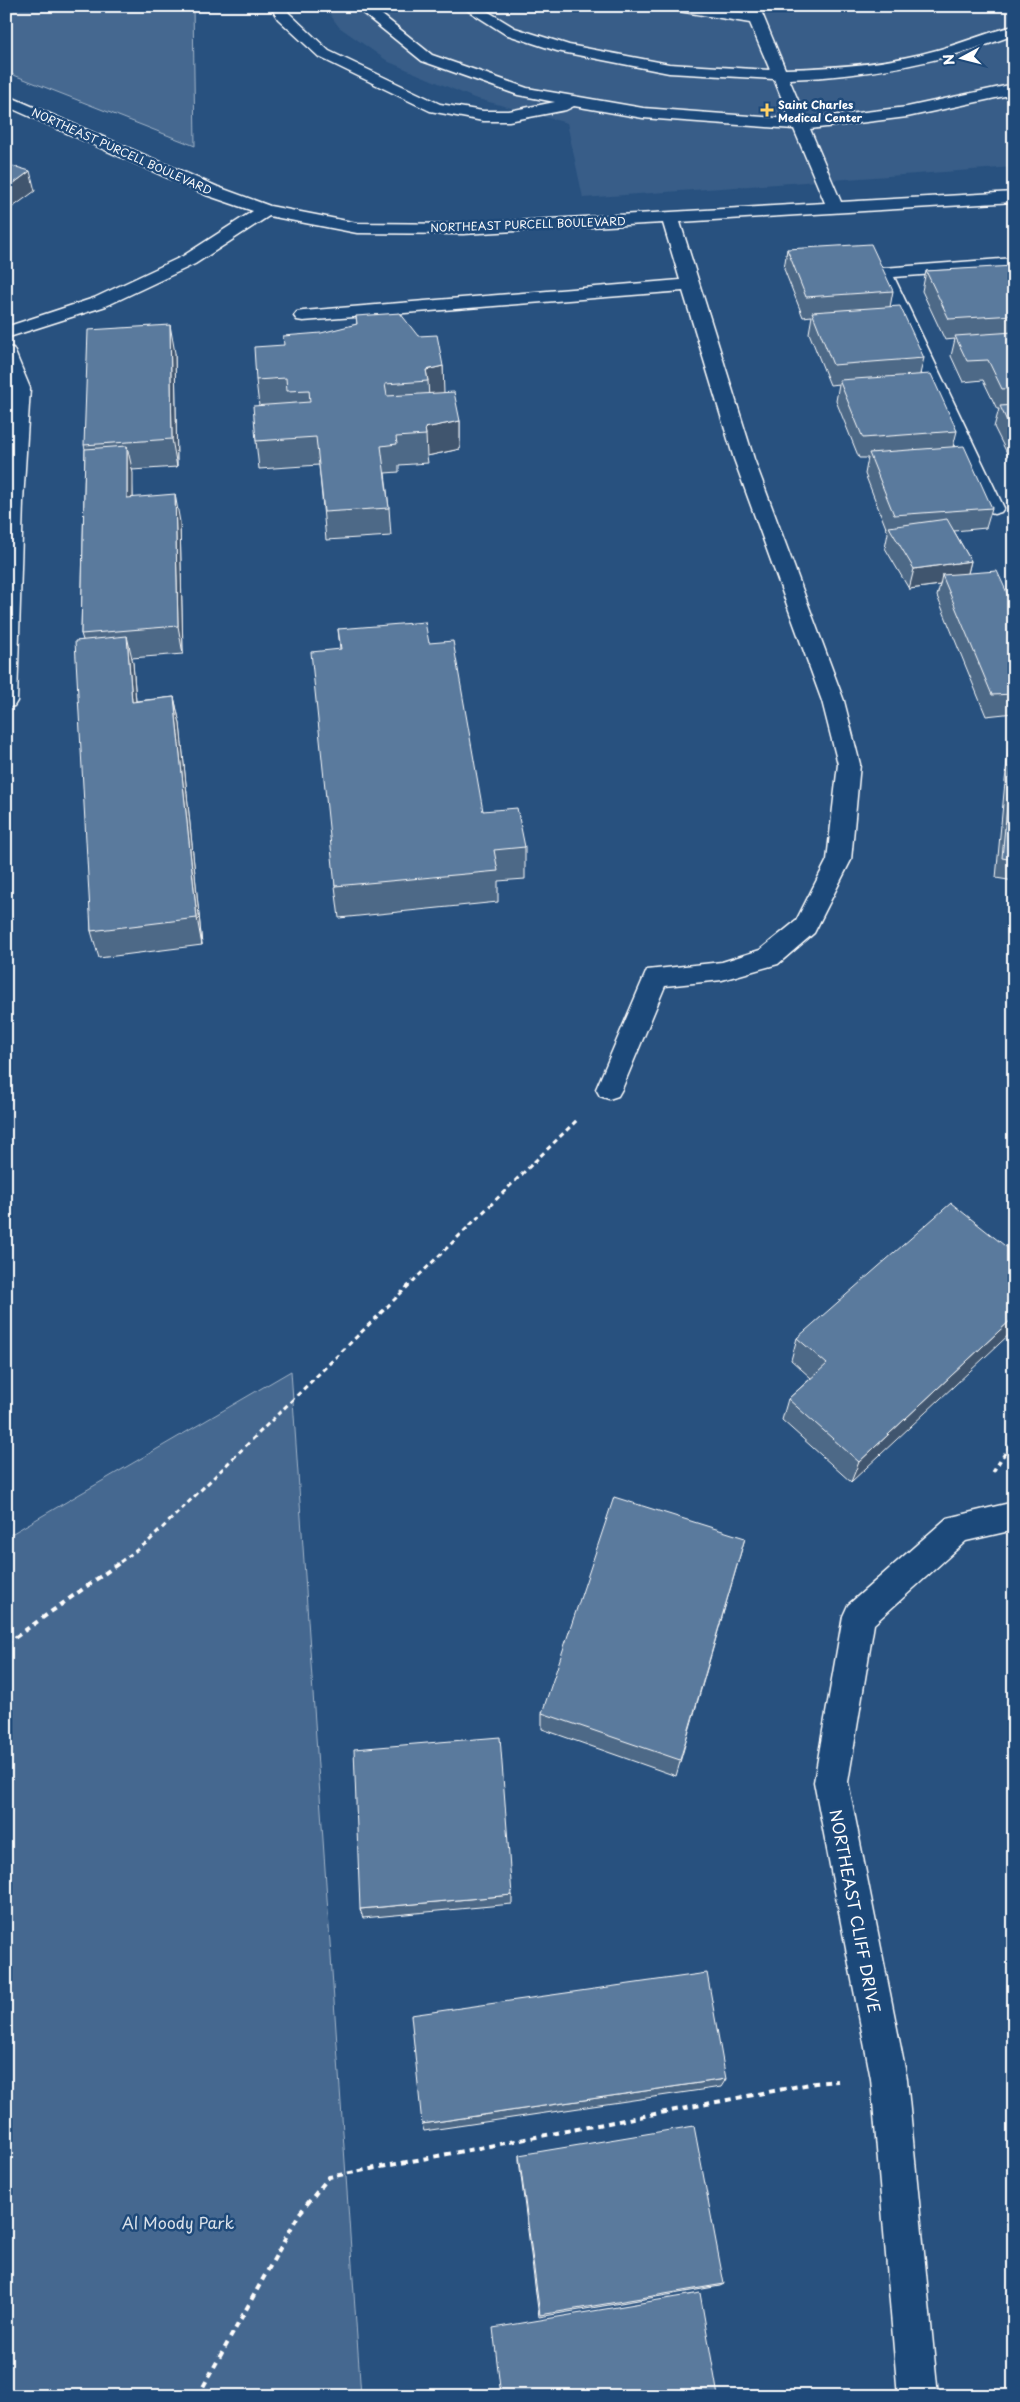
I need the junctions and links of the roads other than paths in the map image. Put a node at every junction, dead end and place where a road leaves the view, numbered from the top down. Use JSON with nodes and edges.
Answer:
{"nodes":[{"id":1,"x":277,"y":6,"type":"edge"},
{"id":2,"x":361,"y":6,"type":"edge"},
{"id":3,"x":468,"y":6,"type":"edge"},
{"id":4,"x":673,"y":6,"type":"edge"},
{"id":5,"x":754,"y":13,"type":"edge"},
{"id":6,"x":1014,"y":30,"type":"edge"},
{"id":7,"x":780,"y":74,"type":"junction"},
{"id":8,"x":1014,"y":89,"type":"edge"},
{"id":9,"x":6,"y":100,"type":"edge"},
{"id":10,"x":580,"y":102,"type":"junction"},
{"id":11,"x":801,"y":125,"type":"junction"},
{"id":12,"x":1013,"y":199,"type":"edge"},
{"id":13,"x":835,"y":207,"type":"junction"},
{"id":14,"x":266,"y":210,"type":"junction"},
{"id":15,"x":670,"y":218,"type":"junction"},
{"id":16,"x":1014,"y":263,"type":"edge"},
{"id":17,"x":690,"y":284,"type":"junction"},
{"id":18,"x":303,"y":316,"type":"dead end"},
{"id":19,"x":6,"y":333,"type":"edge"},
{"id":20,"x":6,"y":352,"type":"edge"},
{"id":21,"x":10,"y":501,"type":"edge"},
{"id":22,"x":994,"y":508,"type":"edge"},
{"id":23,"x":6,"y":701,"type":"edge"},
{"id":24,"x":609,"y":1089,"type":"road end"},
{"id":25,"x":1014,"y":1516,"type":"edge"},
{"id":26,"x":918,"y":2396,"type":"edge"}],
"edges":[{"from":1,"to":10,"type":"street"},
{"from":2,"to":10,"type":"street"},
{"from":3,"to":7,"type":"street"},
{"from":4,"to":5,"type":"street"},
{"from":5,"to":7,"type":"street"},
{"from":6,"to":7,"type":"street"},
{"from":7,"to":11,"type":"street"},
{"from":8,"to":11,"type":"street"},
{"from":9,"to":14,"type":"street","name":"NORTHEAST PURCELL BOULEVARD"},
{"from":10,"to":11,"type":"street"},
{"from":11,"to":13,"type":"street"},
{"from":12,"to":13,"type":"street","name":"NORTHEAST PURCELL BOULEVARD"},
{"from":13,"to":15,"type":"street","name":"NORTHEAST PURCELL BOULEVARD"},
{"from":14,"to":15,"type":"street","name":"NORTHEAST PURCELL BOULEVARD"},
{"from":14,"to":19,"type":"street"},
{"from":15,"to":17,"type":"street"},
{"from":16,"to":22,"type":"street"},
{"from":17,"to":18,"type":"street"},
{"from":17,"to":24,"type":"street"},
{"from":20,"to":21,"type":"street"},
{"from":21,"to":23,"type":"street"},
{"from":25,"to":26,"type":"street","name":"NORTHEAST CLIFF DRIVE"}]}
